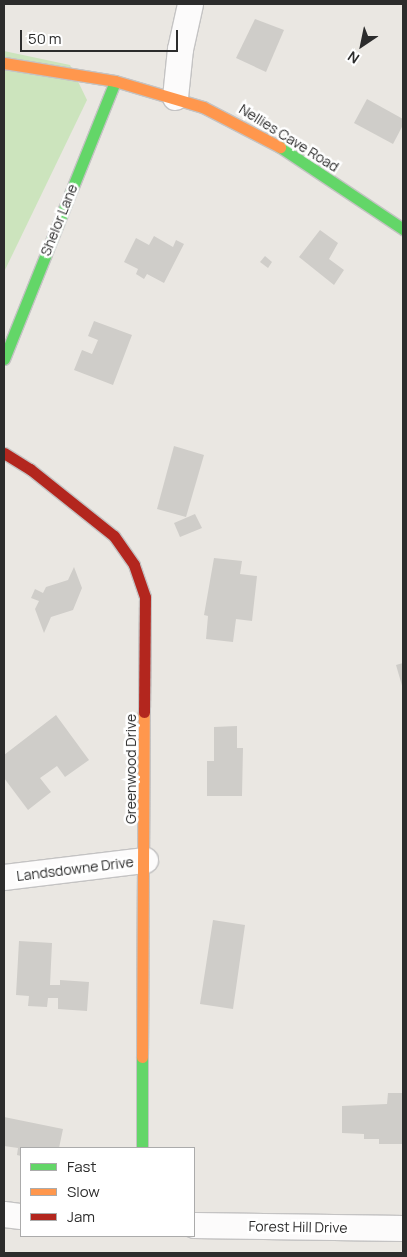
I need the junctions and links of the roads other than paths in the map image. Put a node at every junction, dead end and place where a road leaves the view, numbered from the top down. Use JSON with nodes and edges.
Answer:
{"nodes":[{"id":1,"x":190,"y":4,"type":"edge"},
{"id":2,"x":4,"y":63,"type":"edge"},
{"id":3,"x":115,"y":81,"type":"junction"},
{"id":4,"x":175,"y":97,"type":"junction"},
{"id":5,"x":403,"y":228,"type":"edge"},
{"id":6,"x":4,"y":359,"type":"edge"},
{"id":7,"x":4,"y":454,"type":"edge"},
{"id":8,"x":146,"y":860,"type":"junction"},
{"id":9,"x":4,"y":877,"type":"edge"},
{"id":10,"x":142,"y":1147,"type":"edge"},
{"id":11,"x":4,"y":1214,"type":"edge"},
{"id":12,"x":20,"y":1216,"type":"edge"},
{"id":13,"x":195,"y":1225,"type":"edge"},
{"id":14,"x":403,"y":1228,"type":"edge"}],
"edges":[{"from":1,"to":4,"type":"street"},
{"from":2,"to":3,"type":"street","name":"Nellies Cave Road"},
{"from":3,"to":4,"type":"street","name":"Nellies Cave Road"},
{"from":3,"to":6,"type":"street","name":"Shelor Lane"},
{"from":4,"to":5,"type":"street","name":"Nellies Cave Road"},
{"from":7,"to":8,"type":"street","name":"Greenwood Drive"},
{"from":8,"to":9,"type":"street","name":"Landsdowne Drive"},
{"from":8,"to":10,"type":"street","name":"Greenwood Drive"},
{"from":11,"to":12,"type":"street"},
{"from":13,"to":14,"type":"street","name":"Forest Hill Drive"}]}
